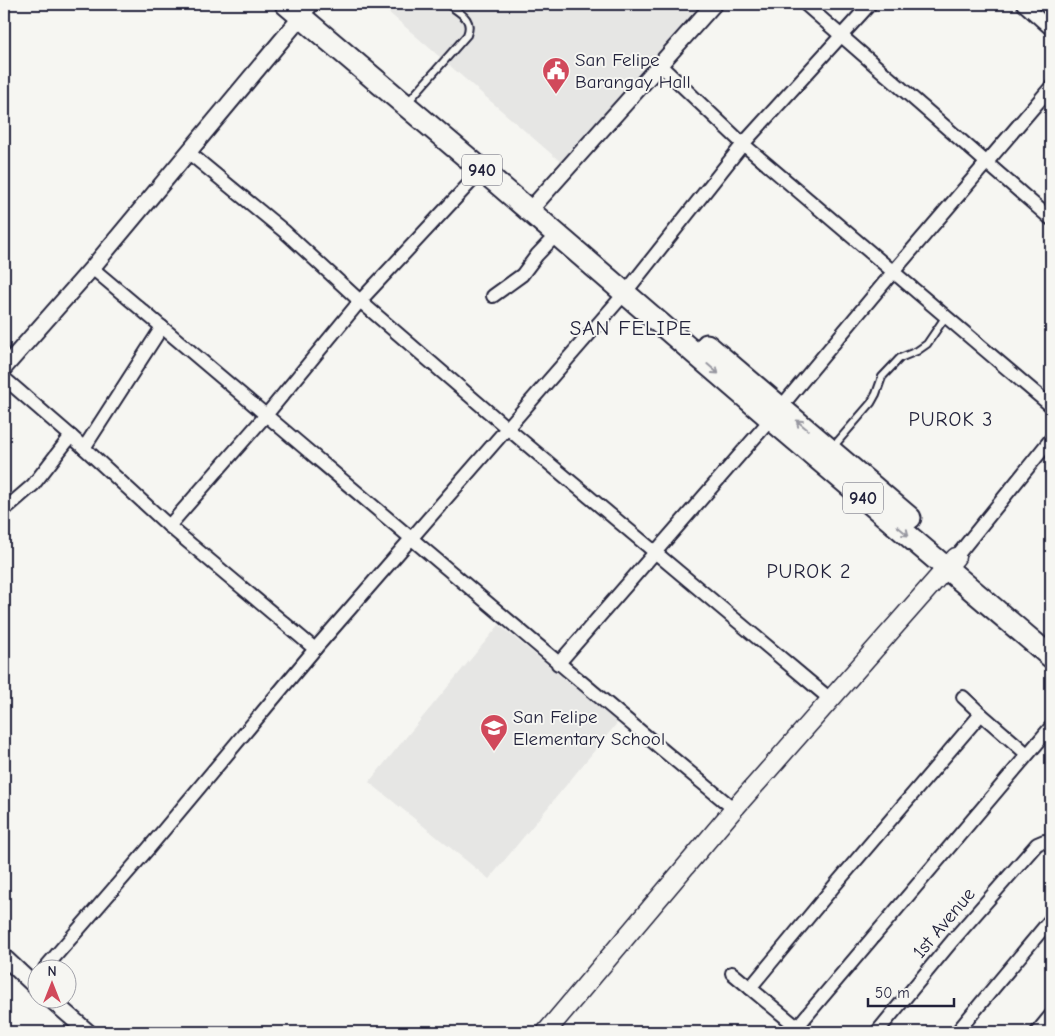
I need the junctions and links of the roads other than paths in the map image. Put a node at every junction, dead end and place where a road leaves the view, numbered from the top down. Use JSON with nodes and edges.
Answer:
{"nodes":[{"id":1,"x":448,"y":4,"type":"edge"},
{"id":2,"x":714,"y":4,"type":"edge"},
{"id":3,"x":805,"y":4,"type":"edge"},
{"id":4,"x":870,"y":4,"type":"edge"},
{"id":5,"x":1023,"y":4,"type":"edge"},
{"id":6,"x":304,"y":7,"type":"edge"},
{"id":7,"x":1051,"y":29,"type":"edge"},
{"id":8,"x":841,"y":36,"type":"junction"},
{"id":9,"x":660,"y":65,"type":"junction"},
{"id":10,"x":1051,"y":87,"type":"edge"},
{"id":11,"x":410,"y":100,"type":"junction"},
{"id":12,"x":744,"y":144,"type":"junction"},
{"id":13,"x":188,"y":152,"type":"junction"},
{"id":14,"x":987,"y":164,"type":"junction"},
{"id":15,"x":482,"y":170,"type":"junction"},
{"id":16,"x":534,"y":206,"type":"junction"},
{"id":17,"x":1051,"y":219,"type":"edge"},
{"id":18,"x":557,"y":234,"type":"junction"},
{"id":19,"x":92,"y":268,"type":"junction"},
{"id":20,"x":894,"y":271,"type":"junction"},
{"id":21,"x":629,"y":288,"type":"junction"},
{"id":22,"x":493,"y":296,"type":"dead end"},
{"id":23,"x":360,"y":301,"type":"junction"},
{"id":24,"x":947,"y":316,"type":"junction"},
{"id":25,"x":162,"y":327,"type":"junction"},
{"id":26,"x":4,"y":368,"type":"edge"},
{"id":27,"x":4,"y":378,"type":"edge"},
{"id":28,"x":1051,"y":406,"type":"edge"},
{"id":29,"x":776,"y":413,"type":"junction"},
{"id":30,"x":266,"y":414,"type":"junction"},
{"id":31,"x":507,"y":428,"type":"junction"},
{"id":32,"x":72,"y":436,"type":"junction"},
{"id":33,"x":1051,"y":439,"type":"edge"},
{"id":34,"x":84,"y":448,"type":"junction"},
{"id":35,"x":831,"y":450,"type":"junction"},
{"id":36,"x":4,"y":510,"type":"edge"},
{"id":37,"x":169,"y":526,"type":"junction"},
{"id":38,"x":412,"y":539,"type":"junction"},
{"id":39,"x":655,"y":552,"type":"junction"},
{"id":40,"x":951,"y":562,"type":"junction"},
{"id":41,"x":1051,"y":639,"type":"edge"},
{"id":42,"x":314,"y":649,"type":"junction"},
{"id":43,"x":1051,"y":657,"type":"edge"},
{"id":44,"x":558,"y":664,"type":"junction"},
{"id":45,"x":963,"y":697,"type":"dead end"},
{"id":46,"x":830,"y":699,"type":"junction"},
{"id":47,"x":981,"y":714,"type":"junction"},
{"id":48,"x":1051,"y":727,"type":"edge"},
{"id":49,"x":1027,"y":754,"type":"junction"},
{"id":50,"x":734,"y":809,"type":"junction"},
{"id":51,"x":1047,"y":844,"type":"edge"},
{"id":52,"x":1051,"y":920,"type":"edge"},
{"id":53,"x":4,"y":957,"type":"edge"},
{"id":54,"x":54,"y":958,"type":"edge"},
{"id":55,"x":732,"y":973,"type":"dead end"},
{"id":56,"x":28,"y":976,"type":"edge"},
{"id":57,"x":750,"y":988,"type":"junction"},
{"id":58,"x":60,"y":1008,"type":"edge"},
{"id":59,"x":1051,"y":1016,"type":"edge"},
{"id":60,"x":800,"y":1030,"type":"edge"},
{"id":61,"x":88,"y":1032,"type":"edge"},
{"id":62,"x":546,"y":1032,"type":"edge"},
{"id":63,"x":877,"y":1032,"type":"edge"},
{"id":64,"x":957,"y":1032,"type":"edge"},
{"id":65,"x":1037,"y":1032,"type":"edge"}],
"edges":[{"from":1,"to":11,"type":"lane"},
{"from":2,"to":9,"type":"street"},
{"from":3,"to":8,"type":"street"},
{"from":4,"to":8,"type":"street"},
{"from":5,"to":7,"type":"street"},
{"from":6,"to":11,"type":"highway","number":"940"},
{"from":6,"to":13,"type":"street"},
{"from":8,"to":12,"type":"street"},
{"from":8,"to":14,"type":"street"},
{"from":9,"to":12,"type":"street"},
{"from":9,"to":16,"type":"street"},
{"from":10,"to":14,"type":"street"},
{"from":11,"to":15,"type":"highway","number":"940"},
{"from":11,"to":16,"type":"highway","number":"940"},
{"from":12,"to":20,"type":"street"},
{"from":12,"to":21,"type":"street"},
{"from":13,"to":19,"type":"street"},
{"from":13,"to":23,"type":"street"},
{"from":14,"to":17,"type":"street"},
{"from":14,"to":20,"type":"street"},
{"from":15,"to":16,"type":"highway","number":"940"},
{"from":15,"to":23,"type":"street"},
{"from":16,"to":18,"type":"highway","number":"940"},
{"from":16,"to":21,"type":"highway","number":"940"},
{"from":18,"to":21,"type":"highway","number":"940"},
{"from":18,"to":22,"type":"street"},
{"from":19,"to":25,"type":"street"},
{"from":19,"to":26,"type":"street"},
{"from":20,"to":24,"type":"street"},
{"from":20,"to":29,"type":"street"},
{"from":21,"to":29,"type":"highway","number":"940"},
{"from":21,"to":31,"type":"street"},
{"from":23,"to":30,"type":"street"},
{"from":23,"to":31,"type":"street"},
{"from":24,"to":28,"type":"street"},
{"from":24,"to":35,"type":"lane"},
{"from":25,"to":30,"type":"street"},
{"from":25,"to":34,"type":"street"},
{"from":27,"to":32,"type":"street"},
{"from":35,"to":29,"type":"highway","number":"940","one_way":true},
{"from":29,"to":39,"type":"street"},
{"from":29,"to":40,"type":"highway","number":"940","one_way":true},
{"from":30,"to":37,"type":"street"},
{"from":30,"to":38,"type":"street"},
{"from":31,"to":38,"type":"street"},
{"from":31,"to":39,"type":"street"},
{"from":32,"to":34,"type":"street"},
{"from":32,"to":36,"type":"street"},
{"from":33,"to":40,"type":"street"},
{"from":34,"to":37,"type":"street"},
{"from":35,"to":40,"type":"highway","number":"940"},
{"from":37,"to":42,"type":"street"},
{"from":38,"to":42,"type":"street"},
{"from":38,"to":44,"type":"street"},
{"from":39,"to":44,"type":"street"},
{"from":39,"to":46,"type":"street"},
{"from":40,"to":41,"type":"highway","number":"940"},
{"from":40,"to":43,"type":"highway","number":"940"},
{"from":40,"to":46,"type":"main road"},
{"from":42,"to":54,"type":"street"},
{"from":44,"to":50,"type":"street"},
{"from":45,"to":47,"type":"street"},
{"from":46,"to":50,"type":"main road"},
{"from":47,"to":49,"type":"street"},
{"from":47,"to":57,"type":"street"},
{"from":48,"to":49,"type":"street"},
{"from":49,"to":60,"type":"street"},
{"from":50,"to":62,"type":"main road"},
{"from":51,"to":63,"type":"street","name":"1st Avenue"},
{"from":52,"to":64,"type":"street"},
{"from":53,"to":56,"type":"street"},
{"from":55,"to":57,"type":"street"},
{"from":57,"to":60,"type":"street"},
{"from":58,"to":61,"type":"street"},
{"from":59,"to":65,"type":"street"}]}
